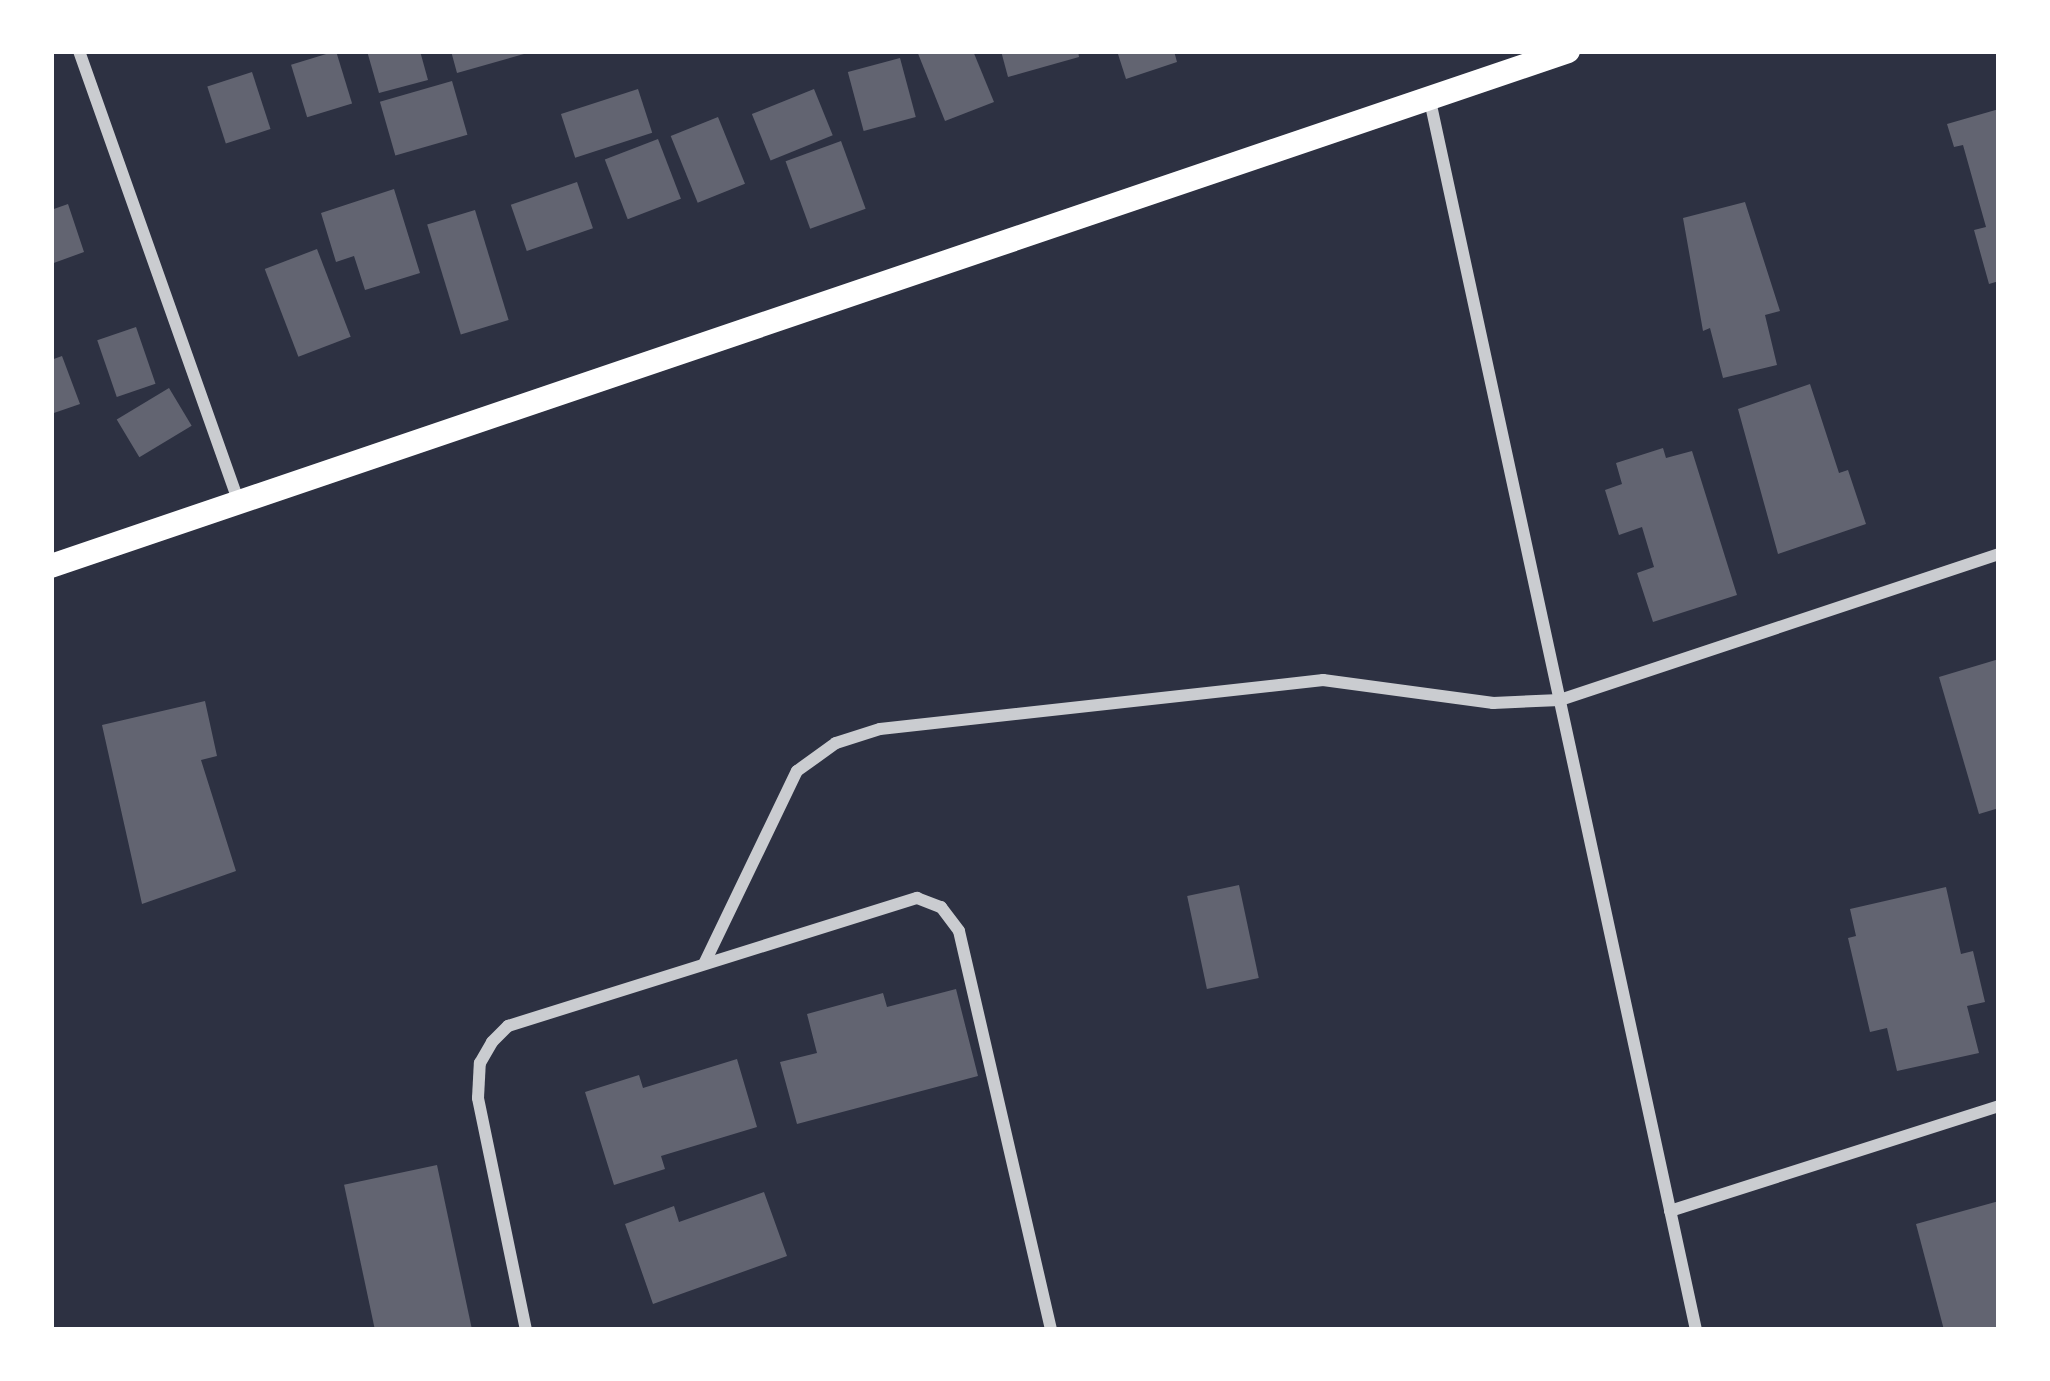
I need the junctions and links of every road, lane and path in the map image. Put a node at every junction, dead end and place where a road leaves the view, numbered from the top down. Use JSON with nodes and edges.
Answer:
{"nodes":[{"id":1,"x":80,"y":51,"type":"edge"},
{"id":2,"x":1568,"y":51,"type":"edge"},
{"id":3,"x":1429,"y":97,"type":"junction"},
{"id":4,"x":240,"y":506,"type":"junction"},
{"id":5,"x":1999,"y":554,"type":"edge"},
{"id":6,"x":51,"y":566,"type":"edge"},
{"id":7,"x":1560,"y":700,"type":"junction"},
{"id":8,"x":705,"y":962,"type":"junction"},
{"id":9,"x":1999,"y":1106,"type":"edge"},
{"id":10,"x":1670,"y":1210,"type":"junction"},
{"id":11,"x":526,"y":1330,"type":"edge"},
{"id":12,"x":1051,"y":1330,"type":"edge"},
{"id":13,"x":1696,"y":1330,"type":"edge"}],
"edges":[{"from":1,"to":4,"type":"street"},
{"from":2,"to":3,"type":"main road"},
{"from":3,"to":4,"type":"main road"},
{"from":3,"to":7,"type":"street"},
{"from":4,"to":6,"type":"main road"},
{"from":5,"to":7,"type":"street"},
{"from":7,"to":8,"type":"street"},
{"from":7,"to":10,"type":"street"},
{"from":8,"to":11,"type":"street"},
{"from":8,"to":12,"type":"street"},
{"from":9,"to":10,"type":"street"},
{"from":10,"to":13,"type":"street"}]}
